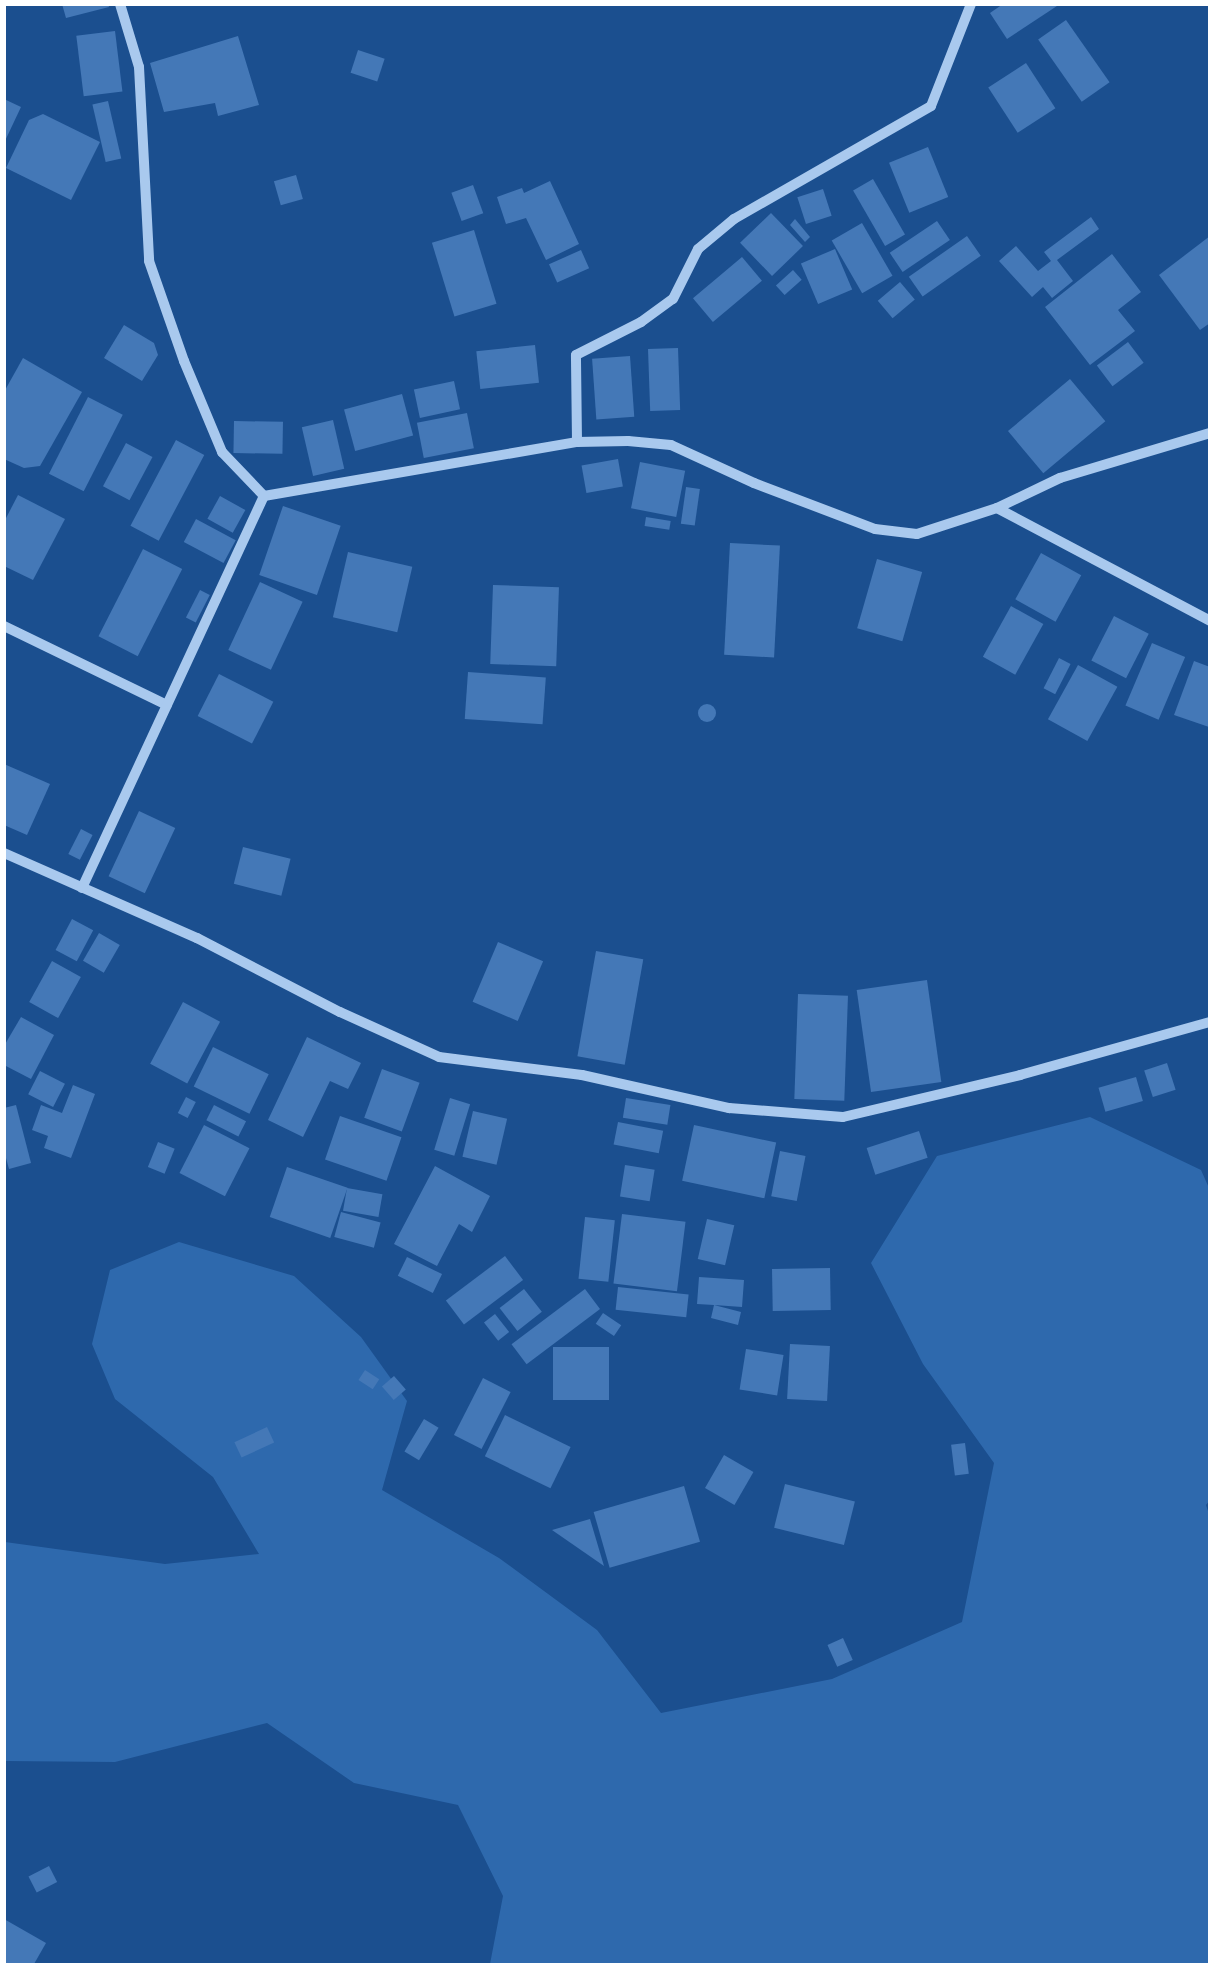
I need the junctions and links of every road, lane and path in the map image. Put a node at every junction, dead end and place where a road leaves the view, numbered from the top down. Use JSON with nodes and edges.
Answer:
{"nodes":[{"id":1,"x":120,"y":4,"type":"edge"},
{"id":2,"x":971,"y":4,"type":"edge"},
{"id":3,"x":1209,"y":433,"type":"edge"},
{"id":4,"x":577,"y":442,"type":"junction"},
{"id":5,"x":264,"y":496,"type":"junction"},
{"id":6,"x":997,"y":508,"type":"junction"},
{"id":7,"x":1209,"y":621,"type":"edge"},
{"id":8,"x":4,"y":626,"type":"edge"},
{"id":9,"x":167,"y":705,"type":"junction"},
{"id":10,"x":4,"y":853,"type":"edge"},
{"id":11,"x":82,"y":888,"type":"junction"},
{"id":12,"x":1209,"y":1022,"type":"edge"}],
"edges":[{"from":1,"to":5,"type":"street"},
{"from":2,"to":4,"type":"street"},
{"from":3,"to":6,"type":"street"},
{"from":4,"to":5,"type":"street"},
{"from":4,"to":6,"type":"street"},
{"from":5,"to":9,"type":"street"},
{"from":6,"to":7,"type":"street"},
{"from":8,"to":9,"type":"street"},
{"from":9,"to":11,"type":"street"},
{"from":10,"to":11,"type":"street"},
{"from":11,"to":12,"type":"street"}]}
